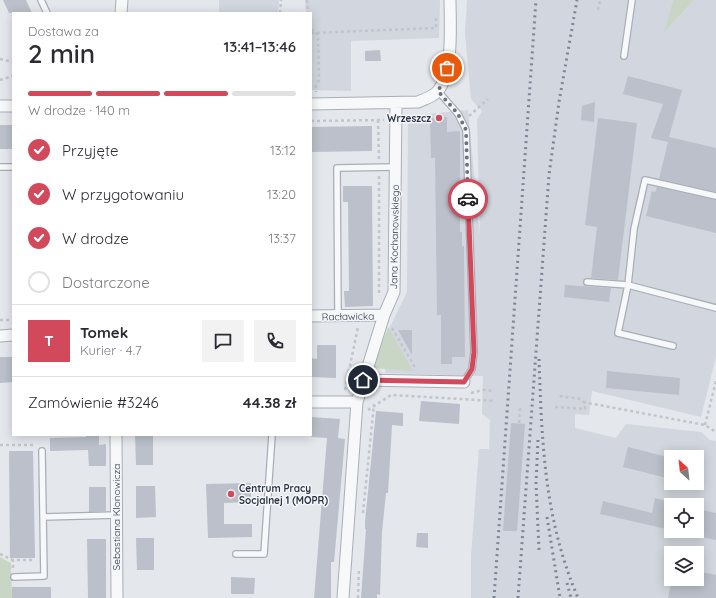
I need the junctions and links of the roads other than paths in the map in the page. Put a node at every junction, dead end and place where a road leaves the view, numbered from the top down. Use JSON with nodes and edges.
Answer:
{"nodes":[{"id":1,"x":41,"y":0,"type":"edge"},
{"id":2,"x":122,"y":0,"type":"edge"},
{"id":3,"x":450,"y":0,"type":"edge"},
{"id":4,"x":632,"y":0,"type":"edge"},
{"id":5,"x":47,"y":12,"type":"edge"},
{"id":6,"x":121,"y":12,"type":"edge"},
{"id":7,"x":624,"y":56,"type":"dead end"},
{"id":8,"x":438,"y":91,"type":"junction"},
{"id":9,"x":313,"y":99,"type":"edge"},
{"id":10,"x":396,"y":104,"type":"junction"},
{"id":11,"x":0,"y":106,"type":"edge"},
{"id":12,"x":12,"y":106,"type":"edge"},
{"id":13,"x":0,"y":167,"type":"edge"},
{"id":14,"x":12,"y":167,"type":"edge"},
{"id":15,"x":396,"y":167,"type":"junction"},
{"id":16,"x":716,"y":196,"type":"edge"},
{"id":17,"x":587,"y":282,"type":"dead end"},
{"id":18,"x":628,"y":285,"type":"junction"},
{"id":19,"x":716,"y":308,"type":"edge"},
{"id":20,"x":338,"y":315,"type":"junction"},
{"id":21,"x":384,"y":315,"type":"junction"},
{"id":22,"x":312,"y":316,"type":"edge"},
{"id":23,"x":12,"y":335,"type":"edge"},
{"id":24,"x":0,"y":336,"type":"edge"},
{"id":25,"x":673,"y":346,"type":"dead end"},
{"id":26,"x":363,"y":380,"type":"junction"},
{"id":27,"x":464,"y":388,"type":"joint"},
{"id":28,"x":312,"y":402,"type":"edge"},
{"id":29,"x":357,"y":402,"type":"junction"},
{"id":30,"x":116,"y":436,"type":"edge"},
{"id":31,"x":272,"y":436,"type":"edge"},
{"id":32,"x":42,"y":451,"type":"road end"},
{"id":33,"x":117,"y":515,"type":"junction"},
{"id":34,"x":43,"y":517,"type":"junction"},
{"id":35,"x":236,"y":554,"type":"dead end"},
{"id":36,"x":14,"y":577,"type":"road end"},
{"id":37,"x":117,"y":598,"type":"edge"},
{"id":38,"x":343,"y":598,"type":"edge"}],
"edges":[{"from":1,"to":5,"type":"lane"},
{"from":2,"to":6,"type":"street"},
{"from":3,"to":8,"type":"street"},
{"from":4,"to":7,"type":"lane"},
{"from":8,"to":10,"type":"street"},
{"from":8,"to":27,"type":"lane"},
{"from":9,"to":10,"type":"street"},
{"from":10,"to":15,"type":"street","name":"Jana Kochanowskiego"},
{"from":11,"to":12,"type":"street"},
{"from":13,"to":14,"type":"lane"},
{"from":15,"to":20,"type":"lane"},
{"from":15,"to":21,"type":"street","name":"Jana Kochanowskiego"},
{"from":16,"to":18,"type":"lane"},
{"from":17,"to":18,"type":"lane"},
{"from":18,"to":19,"type":"lane"},
{"from":18,"to":25,"type":"lane"},
{"from":20,"to":21,"type":"street","name":"Racławicka"},
{"from":20,"to":22,"type":"street","name":"Racławicka"},
{"from":21,"to":26,"type":"street","name":"Jana Kochanowskiego"},
{"from":23,"to":24,"type":"street"},
{"from":26,"to":27,"type":"street"},
{"from":26,"to":29,"type":"street","name":"Jana Kochanowskiego"},
{"from":28,"to":29,"type":"street"},
{"from":29,"to":38,"type":"street","name":"Jana Kochanowskiego"},
{"from":30,"to":33,"type":"street","name":"Sebastiana Klonowicza"},
{"from":31,"to":35,"type":"lane"},
{"from":32,"to":34,"type":"lane"},
{"from":33,"to":34,"type":"lane"},
{"from":33,"to":37,"type":"street","name":"Sebastiana Klonowicza"},
{"from":34,"to":36,"type":"lane"}]}
